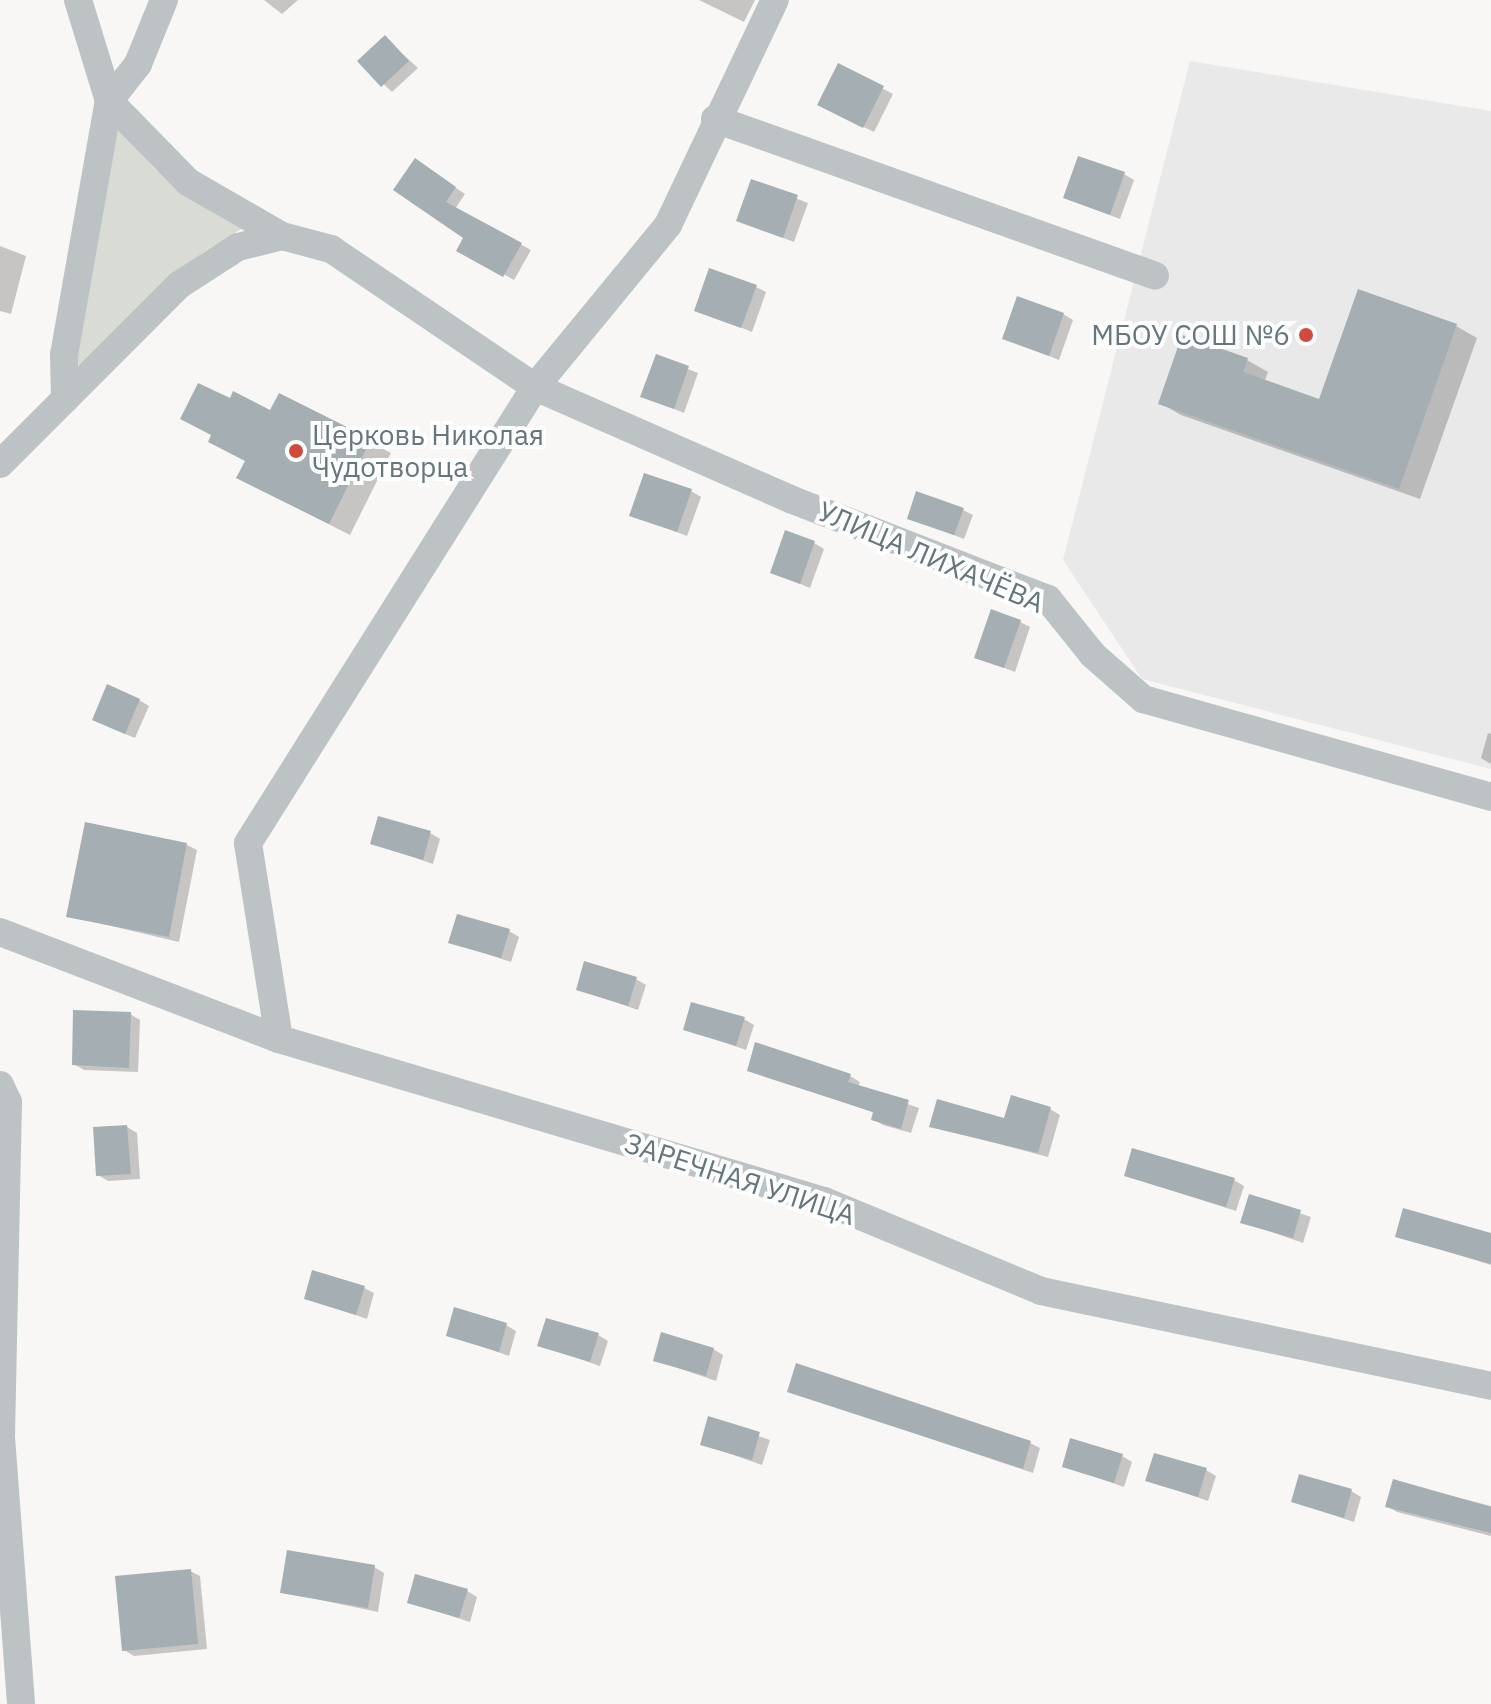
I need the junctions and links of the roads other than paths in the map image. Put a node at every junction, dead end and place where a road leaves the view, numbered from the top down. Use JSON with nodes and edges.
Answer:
{"nodes":[{"id":1,"x":78,"y":0,"type":"edge"},
{"id":2,"x":164,"y":0,"type":"edge"},
{"id":3,"x":775,"y":0,"type":"edge"},
{"id":4,"x":109,"y":101,"type":"junction"},
{"id":5,"x":715,"y":119,"type":"junction"},
{"id":6,"x":282,"y":236,"type":"junction"},
{"id":7,"x":1155,"y":276,"type":"dead end"},
{"id":8,"x":535,"y":387,"type":"junction"},
{"id":9,"x":65,"y":399,"type":"junction"},
{"id":10,"x":0,"y":464,"type":"edge"},
{"id":11,"x":1491,"y":797,"type":"edge"},
{"id":12,"x":0,"y":932,"type":"edge"},
{"id":13,"x":279,"y":1039,"type":"junction"},
{"id":14,"x":0,"y":1085,"type":"edge"},
{"id":15,"x":1491,"y":1386,"type":"edge"},
{"id":16,"x":21,"y":1704,"type":"edge"}],
"edges":[{"from":1,"to":4,"type":"street"},
{"from":2,"to":4,"type":"street"},
{"from":3,"to":5,"type":"street"},
{"from":4,"to":6,"type":"street"},
{"from":4,"to":9,"type":"street"},
{"from":5,"to":7,"type":"street"},
{"from":5,"to":8,"type":"street"},
{"from":6,"to":8,"type":"street","name":"УЛИЦА ЛИХАЧЁВА"},
{"from":6,"to":9,"type":"street","name":"УЛИЦА ЛИХАЧЁВА"},
{"from":8,"to":11,"type":"street","name":"УЛИЦА ЛИХАЧЁВА"},
{"from":8,"to":13,"type":"street"},
{"from":9,"to":10,"type":"street","name":"УЛИЦА ЛИХАЧЁВА"},
{"from":12,"to":13,"type":"street","name":"ЗАРЕЧНАЯ УЛИЦА"},
{"from":13,"to":15,"type":"street","name":"ЗАРЕЧНАЯ УЛИЦА"},
{"from":14,"to":16,"type":"street"}]}
